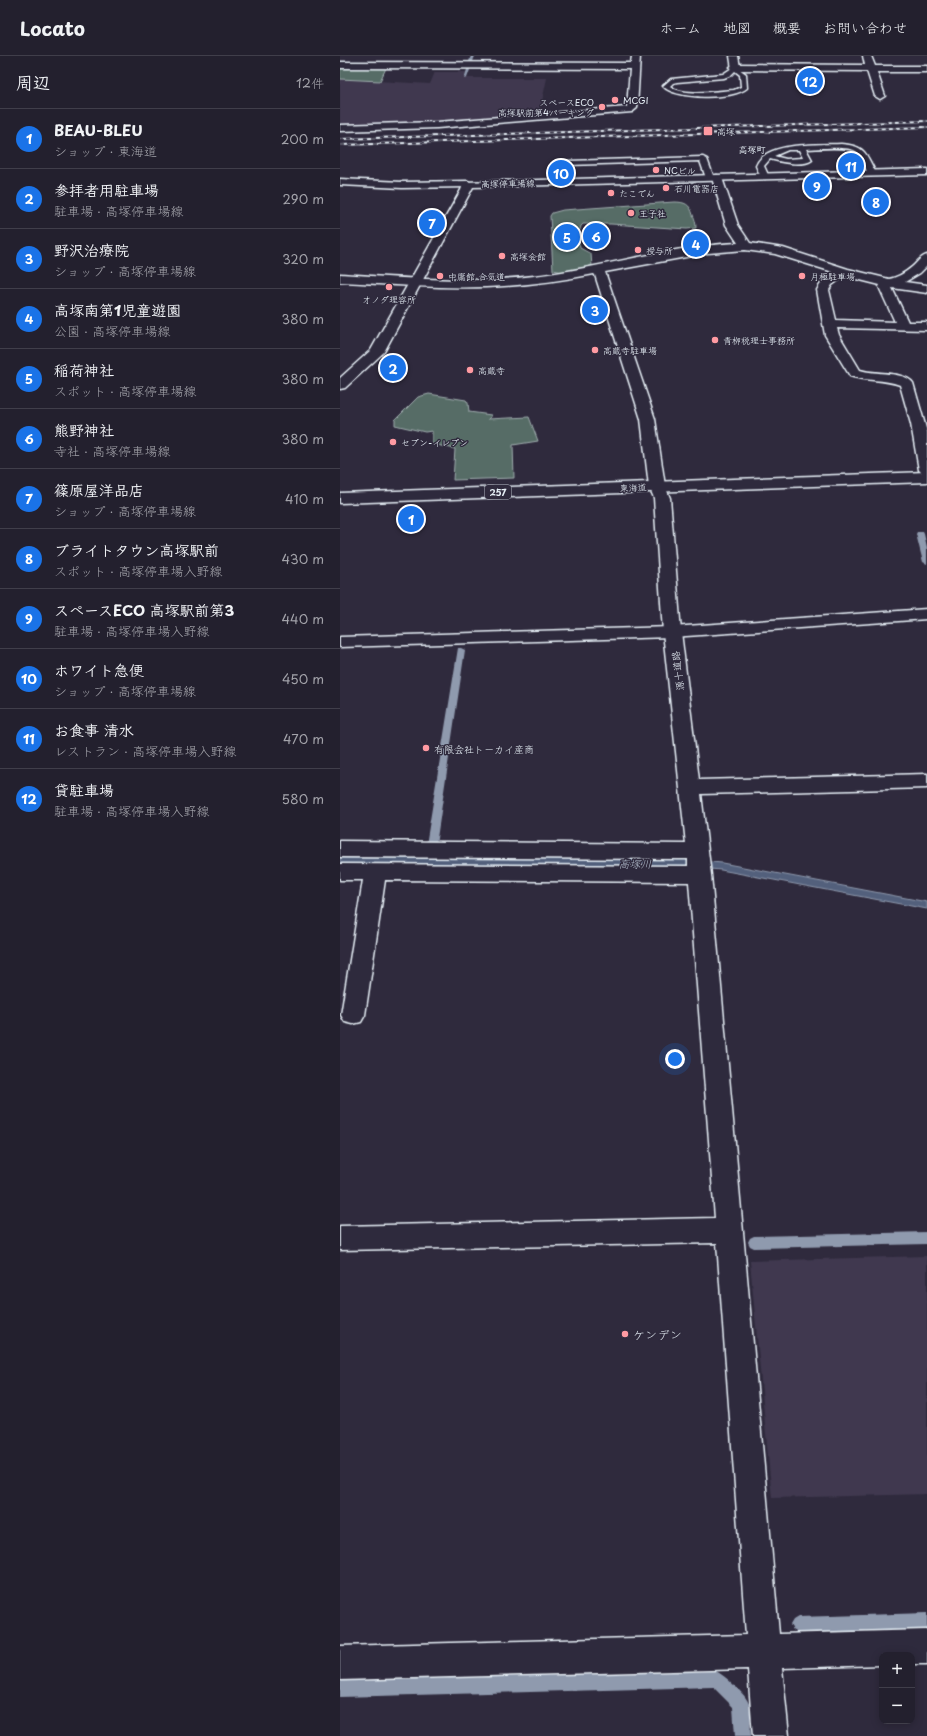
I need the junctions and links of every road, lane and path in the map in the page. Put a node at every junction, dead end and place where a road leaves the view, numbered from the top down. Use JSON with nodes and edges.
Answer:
{"nodes":[{"id":1,"x":636,"y":56,"type":"edge"},
{"id":2,"x":734,"y":56,"type":"edge"},
{"id":3,"x":867,"y":56,"type":"edge"},
{"id":4,"x":340,"y":65,"type":"edge"},
{"id":5,"x":635,"y":66,"type":"junction"},
{"id":6,"x":735,"y":68,"type":"junction"},
{"id":7,"x":871,"y":68,"type":"junction"},
{"id":8,"x":927,"y":69,"type":"edge"},
{"id":9,"x":694,"y":78,"type":"junction"},
{"id":10,"x":866,"y":92,"type":"dead end"},
{"id":11,"x":700,"y":94,"type":"junction"},
{"id":12,"x":340,"y":128,"type":"edge"},
{"id":13,"x":802,"y":148,"type":"junction"},
{"id":14,"x":770,"y":157,"type":"junction"},
{"id":15,"x":568,"y":163,"type":"dead end"},
{"id":16,"x":927,"y":172,"type":"edge"},
{"id":17,"x":872,"y":173,"type":"junction"},
{"id":18,"x":765,"y":177,"type":"junction"},
{"id":19,"x":714,"y":178,"type":"junction"},
{"id":20,"x":340,"y":182,"type":"edge"},
{"id":21,"x":468,"y":184,"type":"junction"},
{"id":22,"x":745,"y":246,"type":"junction"},
{"id":23,"x":927,"y":259,"type":"edge"},
{"id":24,"x":597,"y":270,"type":"junction"},
{"id":25,"x":842,"y":271,"type":"junction"},
{"id":26,"x":340,"y":278,"type":"edge"},
{"id":27,"x":416,"y":282,"type":"junction"},
{"id":28,"x":893,"y":283,"type":"junction"},
{"id":29,"x":927,"y":289,"type":"edge"},
{"id":30,"x":830,"y":324,"type":"junction"},
{"id":31,"x":903,"y":326,"type":"junction"},
{"id":32,"x":927,"y":326,"type":"edge"},
{"id":33,"x":340,"y":385,"type":"edge"},
{"id":34,"x":927,"y":470,"type":"edge"},
{"id":35,"x":927,"y":477,"type":"edge"},
{"id":36,"x":657,"y":486,"type":"junction"},
{"id":37,"x":340,"y":498,"type":"edge"},
{"id":38,"x":927,"y":614,"type":"edge"},
{"id":39,"x":672,"y":632,"type":"junction"},
{"id":40,"x":340,"y":642,"type":"edge"},
{"id":41,"x":927,"y":781,"type":"edge"},
{"id":42,"x":690,"y":787,"type":"junction"},
{"id":43,"x":340,"y":849,"type":"edge"},
{"id":44,"x":699,"y":863,"type":"junction"},
{"id":45,"x":340,"y":872,"type":"edge"},
{"id":46,"x":375,"y":872,"type":"junction"},
{"id":47,"x":353,"y":1016,"type":"dead end"},
{"id":48,"x":729,"y":1230,"type":"junction"},
{"id":49,"x":340,"y":1238,"type":"edge"},
{"id":50,"x":927,"y":1647,"type":"edge"},
{"id":51,"x":764,"y":1652,"type":"junction"},
{"id":52,"x":340,"y":1664,"type":"edge"},
{"id":53,"x":770,"y":1736,"type":"edge"}],
"edges":[{"from":1,"to":5,"type":"main road"},
{"from":2,"to":6,"type":"main road"},
{"from":3,"to":7,"type":"main road"},
{"from":4,"to":5,"type":"main road"},
{"from":5,"to":12,"type":"main road"},
{"from":6,"to":7,"type":"main road"},
{"from":6,"to":9,"type":"lane"},
{"from":6,"to":11,"type":"lane"},
{"from":7,"to":8,"type":"main road"},
{"from":7,"to":10,"type":"main road"},
{"from":9,"to":11,"type":"lane"},
{"from":9,"to":11,"type":"lane"},
{"from":13,"to":14,"type":"lane"},
{"from":13,"to":14,"type":"lane"},
{"from":13,"to":17,"type":"lane"},
{"from":14,"to":18,"type":"lane"},
{"from":15,"to":19,"type":"lane"},
{"from":16,"to":17,"type":"main road","name":"高塚停車場線"},
{"from":17,"to":18,"type":"main road","name":"高塚停車場線"},
{"from":18,"to":19,"type":"main road","name":"高塚停車場線"},
{"from":19,"to":21,"type":"main road","name":"高塚停車場線"},
{"from":19,"to":22,"type":"main road"},
{"from":20,"to":21,"type":"main road"},
{"from":21,"to":27,"type":"main road","name":"高塚停車場線"},
{"from":22,"to":24,"type":"main road"},
{"from":22,"to":25,"type":"main road"},
{"from":23,"to":28,"type":"main road"},
{"from":24,"to":27,"type":"main road"},
{"from":24,"to":36,"type":"main road","name":"源十道路"},
{"from":25,"to":28,"type":"main road"},
{"from":25,"to":30,"type":"main road"},
{"from":26,"to":27,"type":"main road"},
{"from":27,"to":33,"type":"main road","name":"高塚停車場線"},
{"from":28,"to":29,"type":"main road"},
{"from":28,"to":31,"type":"main road"},
{"from":30,"to":31,"type":"main road"},
{"from":30,"to":34,"type":"main road"},
{"from":31,"to":32,"type":"main road"},
{"from":35,"to":36,"type":"main road","name":"東海道","number":"257"},
{"from":36,"to":37,"type":"main road","name":"東海道","number":"257"},
{"from":36,"to":39,"type":"main road","name":"源十道路"},
{"from":38,"to":39,"type":"main road"},
{"from":39,"to":40,"type":"main road"},
{"from":39,"to":42,"type":"main road","name":"源十道路"},
{"from":41,"to":42,"type":"main road"},
{"from":42,"to":44,"type":"main road","name":"源十道路"},
{"from":43,"to":44,"type":"main road"},
{"from":44,"to":46,"type":"main road"},
{"from":44,"to":48,"type":"main road","name":"源十道路"},
{"from":45,"to":46,"type":"main road"},
{"from":46,"to":47,"type":"main road"},
{"from":48,"to":49,"type":"main road"},
{"from":48,"to":51,"type":"main road","name":"源十道路"},
{"from":50,"to":51,"type":"main road"},
{"from":51,"to":52,"type":"main road"},
{"from":51,"to":53,"type":"main road","name":"源十道路"}]}
